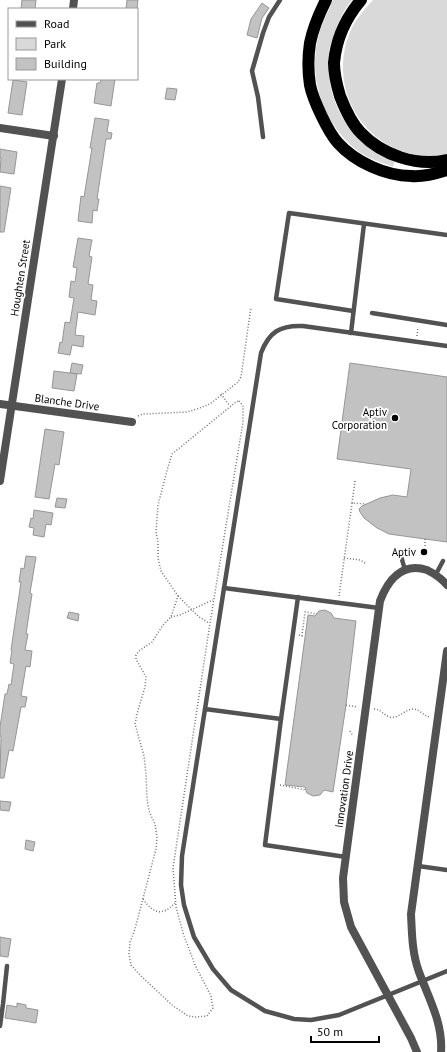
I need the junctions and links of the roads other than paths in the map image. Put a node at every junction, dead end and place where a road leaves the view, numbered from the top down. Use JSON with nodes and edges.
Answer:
{"nodes":[{"id":1,"x":280,"y":0,"type":"edge"},
{"id":2,"x":326,"y":0,"type":"edge"},
{"id":3,"x":361,"y":0,"type":"edge"},
{"id":4,"x":62,"y":80,"type":"edge"},
{"id":5,"x":0,"y":128,"type":"edge"},
{"id":6,"x":54,"y":136,"type":"junction"},
{"id":7,"x":263,"y":136,"type":"dead end"},
{"id":8,"x":447,"y":160,"type":"edge"},
{"id":9,"x":447,"y":170,"type":"edge"},
{"id":10,"x":364,"y":224,"type":"junction"},
{"id":11,"x":447,"y":235,"type":"edge"},
{"id":12,"x":353,"y":311,"type":"junction"},
{"id":13,"x":372,"y":314,"type":"dead end"},
{"id":14,"x":447,"y":325,"type":"edge"},
{"id":15,"x":351,"y":333,"type":"junction"},
{"id":16,"x":447,"y":346,"type":"edge"},
{"id":17,"x":0,"y":404,"type":"edge"},
{"id":18,"x":12,"y":405,"type":"junction"},
{"id":19,"x":132,"y":422,"type":"road end"},
{"id":20,"x":0,"y":481,"type":"edge"},
{"id":21,"x":401,"y":556,"type":"dead end"},
{"id":22,"x":443,"y":561,"type":"dead end"},
{"id":23,"x":405,"y":570,"type":"junction"},
{"id":24,"x":436,"y":574,"type":"junction"},
{"id":25,"x":447,"y":585,"type":"edge"},
{"id":26,"x":224,"y":588,"type":"junction"},
{"id":27,"x":298,"y":597,"type":"junction"},
{"id":28,"x":379,"y":608,"type":"junction"},
{"id":29,"x":447,"y":651,"type":"edge"},
{"id":30,"x":205,"y":709,"type":"junction"},
{"id":31,"x":281,"y":719,"type":"junction"},
{"id":32,"x":346,"y":857,"type":"junction"},
{"id":33,"x":418,"y":866,"type":"junction"},
{"id":34,"x":447,"y":870,"type":"edge"},
{"id":35,"x":7,"y":966,"type":"dead end"},
{"id":36,"x":447,"y":971,"type":"edge"},
{"id":37,"x":422,"y":981,"type":"junction"},
{"id":38,"x":388,"y":996,"type":"junction"},
{"id":39,"x":0,"y":1026,"type":"edge"},
{"id":40,"x":417,"y":1052,"type":"edge"},
{"id":41,"x":441,"y":1052,"type":"edge"}],
"edges":[{"from":1,"to":7,"type":"lane"},
{"from":2,"to":9,"type":"highway"},
{"from":3,"to":8,"type":"highway"},
{"from":4,"to":6,"type":"street","name":"Houghten Street"},
{"from":5,"to":6,"type":"street"},
{"from":6,"to":18,"type":"street","name":"Houghten Street"},
{"from":10,"to":11,"type":"lane"},
{"from":10,"to":12,"type":"lane"},
{"from":10,"to":12,"type":"lane"},
{"from":12,"to":15,"type":"lane"},
{"from":13,"to":14,"type":"lane"},
{"from":15,"to":16,"type":"lane"},
{"from":15,"to":26,"type":"lane"},
{"from":17,"to":18,"type":"street","name":"Blanche Drive"},
{"from":18,"to":19,"type":"street","name":"Blanche Drive"},
{"from":18,"to":20,"type":"street","name":"Houghten Street"},
{"from":21,"to":23,"type":"lane"},
{"from":22,"to":24,"type":"lane"},
{"from":23,"to":24,"type":"street"},
{"from":23,"to":28,"type":"street","name":"Innovation Drive"},
{"from":24,"to":25,"type":"street"},
{"from":26,"to":27,"type":"lane"},
{"from":26,"to":30,"type":"lane"},
{"from":27,"to":28,"type":"lane"},
{"from":27,"to":31,"type":"lane"},
{"from":28,"to":32,"type":"street","name":"Innovation Drive"},
{"from":29,"to":33,"type":"street"},
{"from":30,"to":31,"type":"lane"},
{"from":30,"to":38,"type":"lane"},
{"from":31,"to":32,"type":"lane"},
{"from":32,"to":38,"type":"street","name":"Innovation Drive"},
{"from":33,"to":34,"type":"lane"},
{"from":33,"to":37,"type":"street"},
{"from":35,"to":39,"type":"lane"},
{"from":36,"to":37,"type":"lane"},
{"from":37,"to":38,"type":"lane"},
{"from":37,"to":41,"type":"street"},
{"from":38,"to":40,"type":"street","name":"Innovation Drive"}]}
